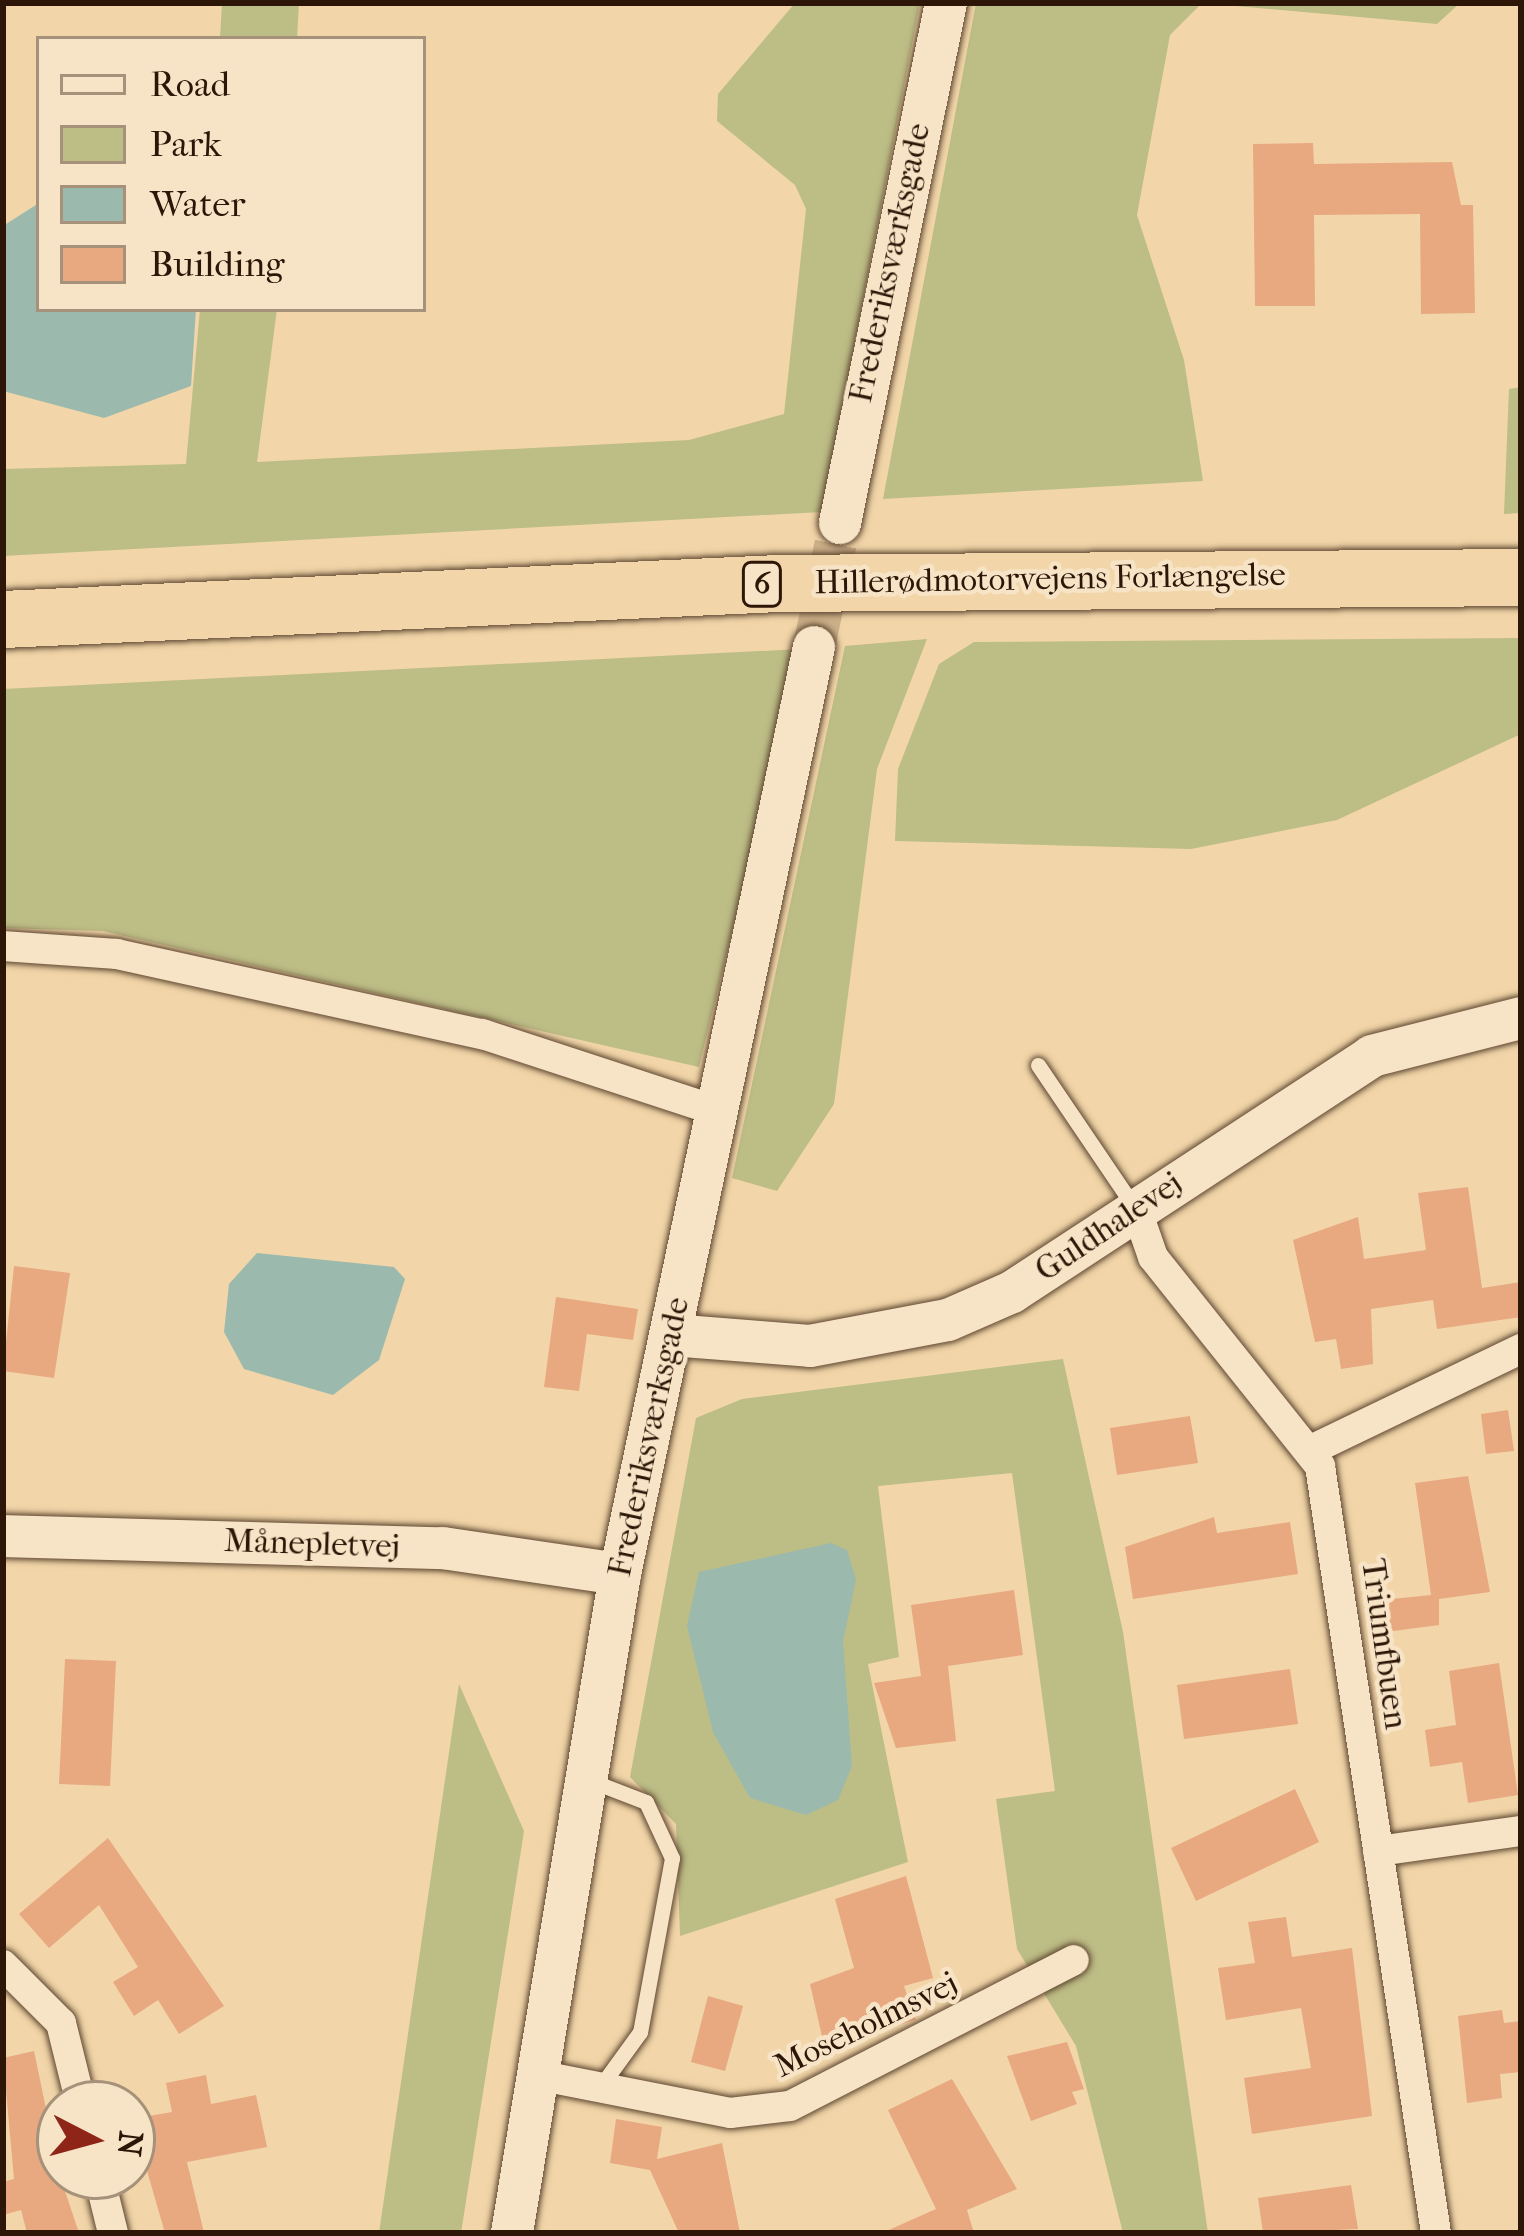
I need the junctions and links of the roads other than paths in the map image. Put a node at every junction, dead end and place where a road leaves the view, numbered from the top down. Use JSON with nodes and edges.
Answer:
{"nodes":[{"id":1,"x":946,"y":3,"type":"edge"},
{"id":2,"x":840,"y":523,"type":"tunnel mouth"},
{"id":3,"x":1521,"y":577,"type":"edge"},
{"id":4,"x":3,"y":619,"type":"edge"},
{"id":5,"x":814,"y":646,"type":"tunnel mouth"},
{"id":6,"x":3,"y":946,"type":"edge"},
{"id":7,"x":1521,"y":1018,"type":"edge"},
{"id":8,"x":1038,"y":1066,"type":"dead end"},
{"id":9,"x":718,"y":1111,"type":"junction"},
{"id":10,"x":1137,"y":1211,"type":"junction"},
{"id":11,"x":671,"y":1335,"type":"junction"},
{"id":12,"x":1521,"y":1348,"type":"edge"},
{"id":13,"x":1313,"y":1449,"type":"junction"},
{"id":14,"x":3,"y":1536,"type":"edge"},
{"id":15,"x":620,"y":1574,"type":"junction"},
{"id":16,"x":586,"y":1780,"type":"junction"},
{"id":17,"x":1521,"y":1831,"type":"edge"},
{"id":18,"x":1378,"y":1851,"type":"junction"},
{"id":19,"x":1074,"y":1960,"type":"dead end"},
{"id":20,"x":3,"y":1964,"type":"edge"},
{"id":21,"x":536,"y":2075,"type":"junction"},
{"id":22,"x":75,"y":2080,"type":"edge"},
{"id":23,"x":600,"y":2087,"type":"junction"},
{"id":24,"x":105,"y":2200,"type":"edge"},
{"id":25,"x":113,"y":2233,"type":"edge"},
{"id":26,"x":512,"y":2233,"type":"edge"},
{"id":27,"x":1436,"y":2233,"type":"edge"}],
"edges":[{"from":1,"to":2,"type":"street","name":"Frederiksværksgade"},
{"from":3,"to":4,"type":"highway","name":"Hillerødmotorvejens Forlængelse","number":"6"},
{"from":5,"to":9,"type":"street","name":"Frederiksværksgade"},
{"from":6,"to":9,"type":"street"},
{"from":7,"to":10,"type":"street","name":"Guldhalevej"},
{"from":8,"to":10,"type":"lane"},
{"from":9,"to":11,"type":"street","name":"Frederiksværksgade"},
{"from":10,"to":11,"type":"street","name":"Guldhalevej"},
{"from":10,"to":13,"type":"street"},
{"from":11,"to":15,"type":"street","name":"Frederiksværksgade"},
{"from":12,"to":13,"type":"street"},
{"from":13,"to":18,"type":"street","name":"Triumfbuen"},
{"from":14,"to":15,"type":"street","name":"Månepletvej"},
{"from":15,"to":16,"type":"street","name":"Frederiksværksgade"},
{"from":16,"to":21,"type":"street","name":"Frederiksværksgade"},
{"from":16,"to":23,"type":"lane"},
{"from":17,"to":18,"type":"street"},
{"from":18,"to":27,"type":"street","name":"Triumfbuen"},
{"from":19,"to":23,"type":"street","name":"Moseholmsvej"},
{"from":20,"to":22,"type":"street"},
{"from":21,"to":23,"type":"street","name":"Moseholmsvej"},
{"from":21,"to":26,"type":"street","name":"Frederiksværksgade"},
{"from":24,"to":25,"type":"street"}]}
